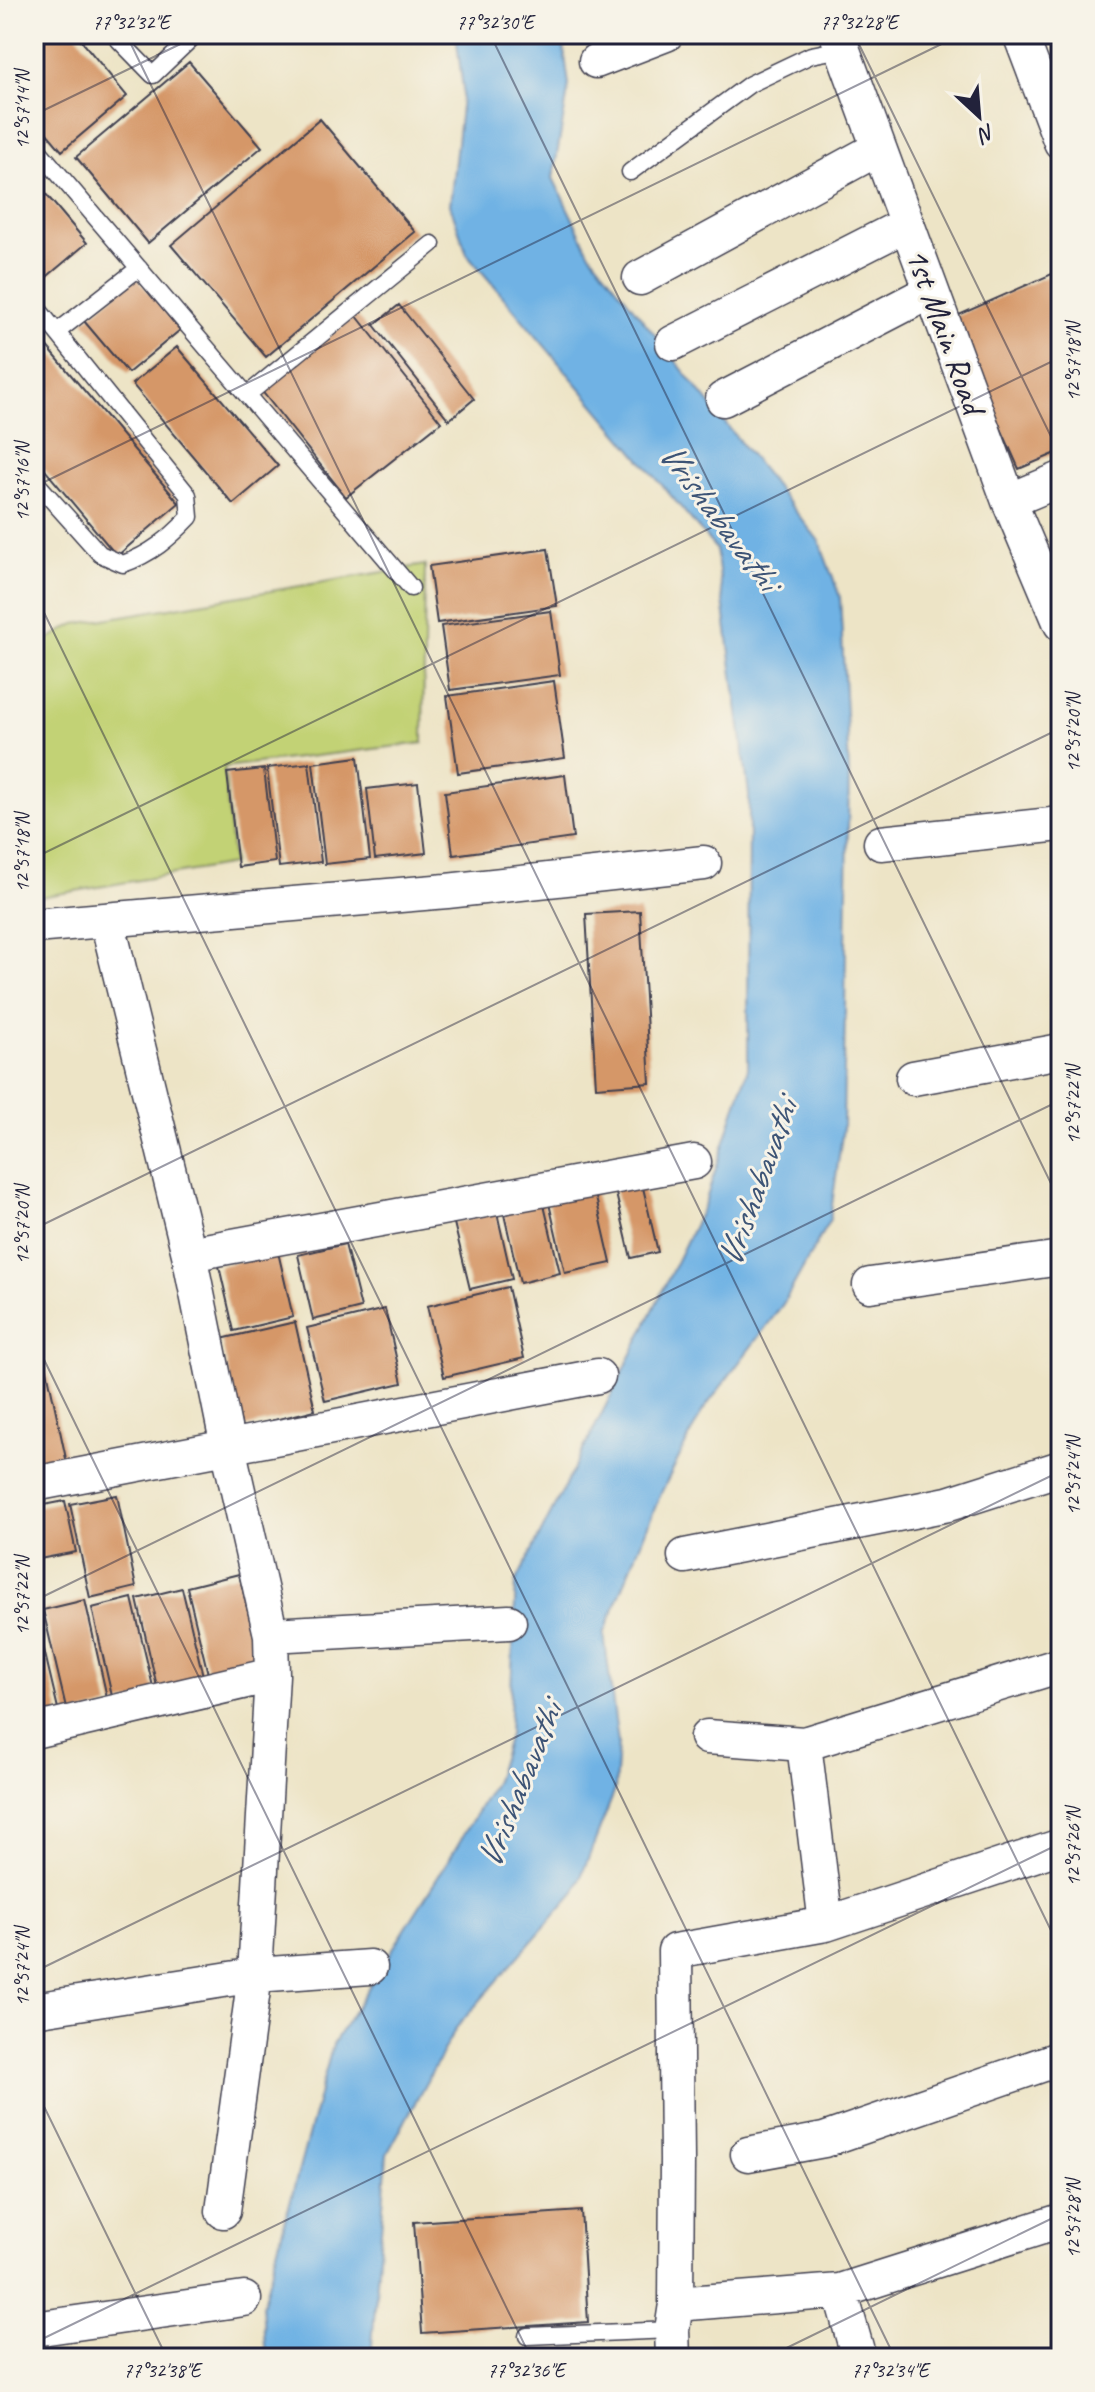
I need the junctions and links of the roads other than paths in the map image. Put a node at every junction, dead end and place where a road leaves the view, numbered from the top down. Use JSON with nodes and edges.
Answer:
{"nodes":[{"id":1,"x":113,"y":34,"type":"edge"},
{"id":2,"x":196,"y":34,"type":"edge"},
{"id":3,"x":666,"y":34,"type":"edge"},
{"id":4,"x":1020,"y":34,"type":"edge"},
{"id":5,"x":840,"y":42,"type":"edge"},
{"id":6,"x":596,"y":61,"type":"dead end"},
{"id":7,"x":1050,"y":79,"type":"edge"},
{"id":8,"x":1061,"y":142,"type":"edge"},
{"id":9,"x":34,"y":145,"type":"edge"},
{"id":10,"x":879,"y":148,"type":"junction"},
{"id":11,"x":630,"y":172,"type":"dead end"},
{"id":12,"x":907,"y":224,"type":"junction"},
{"id":13,"x":432,"y":244,"type":"dead end"},
{"id":14,"x":139,"y":268,"type":"junction"},
{"id":15,"x":640,"y":278,"type":"dead end"},
{"id":16,"x":931,"y":291,"type":"junction"},
{"id":17,"x":34,"y":304,"type":"edge"},
{"id":18,"x":57,"y":332,"type":"junction"},
{"id":19,"x":673,"y":343,"type":"dead end"},
{"id":20,"x":247,"y":395,"type":"junction"},
{"id":21,"x":723,"y":399,"type":"dead end"},
{"id":22,"x":1061,"y":479,"type":"edge"},
{"id":23,"x":34,"y":480,"type":"edge"},
{"id":24,"x":1009,"y":501,"type":"junction"},
{"id":25,"x":411,"y":588,"type":"dead end"},
{"id":26,"x":1061,"y":624,"type":"edge"},
{"id":27,"x":1061,"y":824,"type":"edge"},
{"id":28,"x":881,"y":843,"type":"dead end"},
{"id":29,"x":704,"y":863,"type":"dead end"},
{"id":30,"x":107,"y":920,"type":"junction"},
{"id":31,"x":34,"y":926,"type":"edge"},
{"id":32,"x":1061,"y":1051,"type":"edge"},
{"id":33,"x":913,"y":1078,"type":"dead end"},
{"id":34,"x":694,"y":1162,"type":"dead end"},
{"id":35,"x":189,"y":1254,"type":"junction"},
{"id":36,"x":1061,"y":1258,"type":"edge"},
{"id":37,"x":870,"y":1285,"type":"dead end"},
{"id":38,"x":598,"y":1376,"type":"dead end"},
{"id":39,"x":228,"y":1447,"type":"junction"},
{"id":40,"x":1061,"y":1468,"type":"edge"},
{"id":41,"x":34,"y":1484,"type":"edge"},
{"id":42,"x":685,"y":1556,"type":"dead end"},
{"id":43,"x":509,"y":1622,"type":"dead end"},
{"id":44,"x":271,"y":1635,"type":"junction"},
{"id":45,"x":1061,"y":1665,"type":"edge"},
{"id":46,"x":272,"y":1675,"type":"junction"},
{"id":47,"x":34,"y":1731,"type":"edge"},
{"id":48,"x":707,"y":1737,"type":"dead end"},
{"id":49,"x":804,"y":1744,"type":"junction"},
{"id":50,"x":1061,"y":1846,"type":"edge"},
{"id":51,"x":826,"y":1924,"type":"junction"},
{"id":52,"x":370,"y":1967,"type":"dead end"},
{"id":53,"x":255,"y":1975,"type":"junction"},
{"id":54,"x":34,"y":2010,"type":"edge"},
{"id":55,"x":1061,"y":2058,"type":"edge"},
{"id":56,"x":748,"y":2154,"type":"dead end"},
{"id":57,"x":223,"y":2211,"type":"dead end"},
{"id":58,"x":1061,"y":2221,"type":"edge"},
{"id":59,"x":840,"y":2291,"type":"junction"},
{"id":60,"x":244,"y":2299,"type":"dead end"},
{"id":61,"x":34,"y":2329,"type":"edge"},
{"id":62,"x":673,"y":2331,"type":"edge"},
{"id":63,"x":527,"y":2336,"type":"dead end"},
{"id":64,"x":859,"y":2358,"type":"edge"}],
"edges":[{"from":1,"to":2,"type":"lane"},
{"from":3,"to":6,"type":"street"},
{"from":4,"to":7,"type":"street"},
{"from":5,"to":10,"type":"street","name":"1st Main Road"},
{"from":5,"to":11,"type":"lane"},
{"from":7,"to":8,"type":"street"},
{"from":9,"to":14,"type":"lane"},
{"from":10,"to":12,"type":"street","name":"1st Main Road"},
{"from":10,"to":15,"type":"street"},
{"from":12,"to":16,"type":"street","name":"1st Main Road"},
{"from":12,"to":19,"type":"street"},
{"from":13,"to":20,"type":"lane"},
{"from":14,"to":18,"type":"lane"},
{"from":14,"to":20,"type":"lane"},
{"from":16,"to":21,"type":"street"},
{"from":16,"to":24,"type":"street","name":"1st Main Road"},
{"from":17,"to":18,"type":"lane"},
{"from":18,"to":23,"type":"lane"},
{"from":20,"to":25,"type":"lane"},
{"from":22,"to":24,"type":"street"},
{"from":24,"to":26,"type":"street","name":"1st Main Road"},
{"from":27,"to":28,"type":"street"},
{"from":29,"to":30,"type":"street"},
{"from":30,"to":31,"type":"street"},
{"from":30,"to":35,"type":"street"},
{"from":32,"to":33,"type":"street"},
{"from":34,"to":35,"type":"street"},
{"from":35,"to":39,"type":"street"},
{"from":36,"to":37,"type":"street"},
{"from":38,"to":39,"type":"street"},
{"from":39,"to":41,"type":"street"},
{"from":39,"to":44,"type":"street"},
{"from":40,"to":42,"type":"street"},
{"from":43,"to":44,"type":"street"},
{"from":44,"to":46,"type":"street"},
{"from":45,"to":49,"type":"street"},
{"from":46,"to":47,"type":"street"},
{"from":46,"to":53,"type":"street"},
{"from":48,"to":49,"type":"street"},
{"from":49,"to":51,"type":"street"},
{"from":50,"to":51,"type":"street"},
{"from":51,"to":62,"type":"street"},
{"from":52,"to":53,"type":"street"},
{"from":53,"to":54,"type":"street"},
{"from":53,"to":57,"type":"street"},
{"from":55,"to":56,"type":"street"},
{"from":58,"to":59,"type":"street"},
{"from":59,"to":62,"type":"street"},
{"from":59,"to":64,"type":"street"},
{"from":60,"to":61,"type":"street"},
{"from":62,"to":63,"type":"lane"}]}
